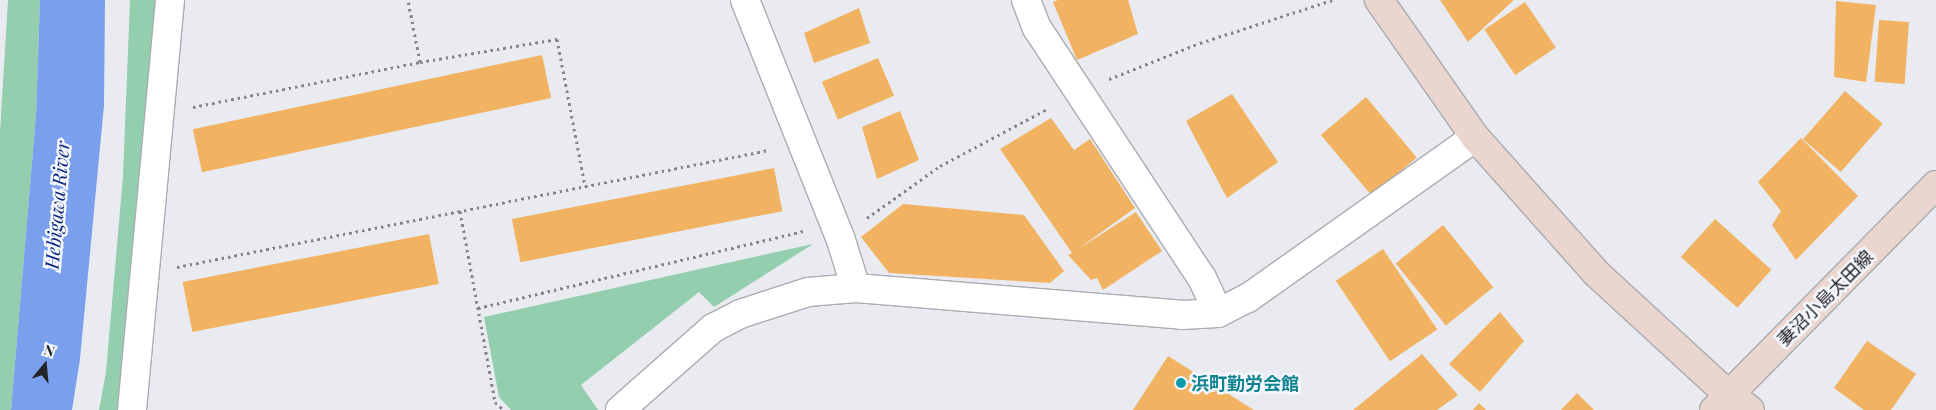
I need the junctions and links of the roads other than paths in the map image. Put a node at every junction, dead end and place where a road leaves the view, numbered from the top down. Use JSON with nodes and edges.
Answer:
{"nodes":[{"id":1,"x":170,"y":0,"type":"edge"},
{"id":2,"x":745,"y":0,"type":"edge"},
{"id":3,"x":1026,"y":0,"type":"edge"},
{"id":4,"x":1380,"y":0,"type":"edge"},
{"id":5,"x":1475,"y":137,"type":"junction"},
{"id":6,"x":1936,"y":185,"type":"edge"},
{"id":7,"x":856,"y":288,"type":"junction"},
{"id":8,"x":1218,"y":313,"type":"junction"},
{"id":9,"x":1731,"y":405,"type":"edge"},
{"id":10,"x":132,"y":410,"type":"edge"},
{"id":11,"x":620,"y":410,"type":"edge"}],
"edges":[{"from":1,"to":10,"type":"street"},
{"from":2,"to":7,"type":"street"},
{"from":3,"to":8,"type":"street"},
{"from":4,"to":5,"type":"street"},
{"from":5,"to":8,"type":"street"},
{"from":5,"to":9,"type":"street"},
{"from":6,"to":9,"type":"street","name":"妻沼小島太田線"},
{"from":7,"to":8,"type":"street"},
{"from":7,"to":11,"type":"street"}]}
